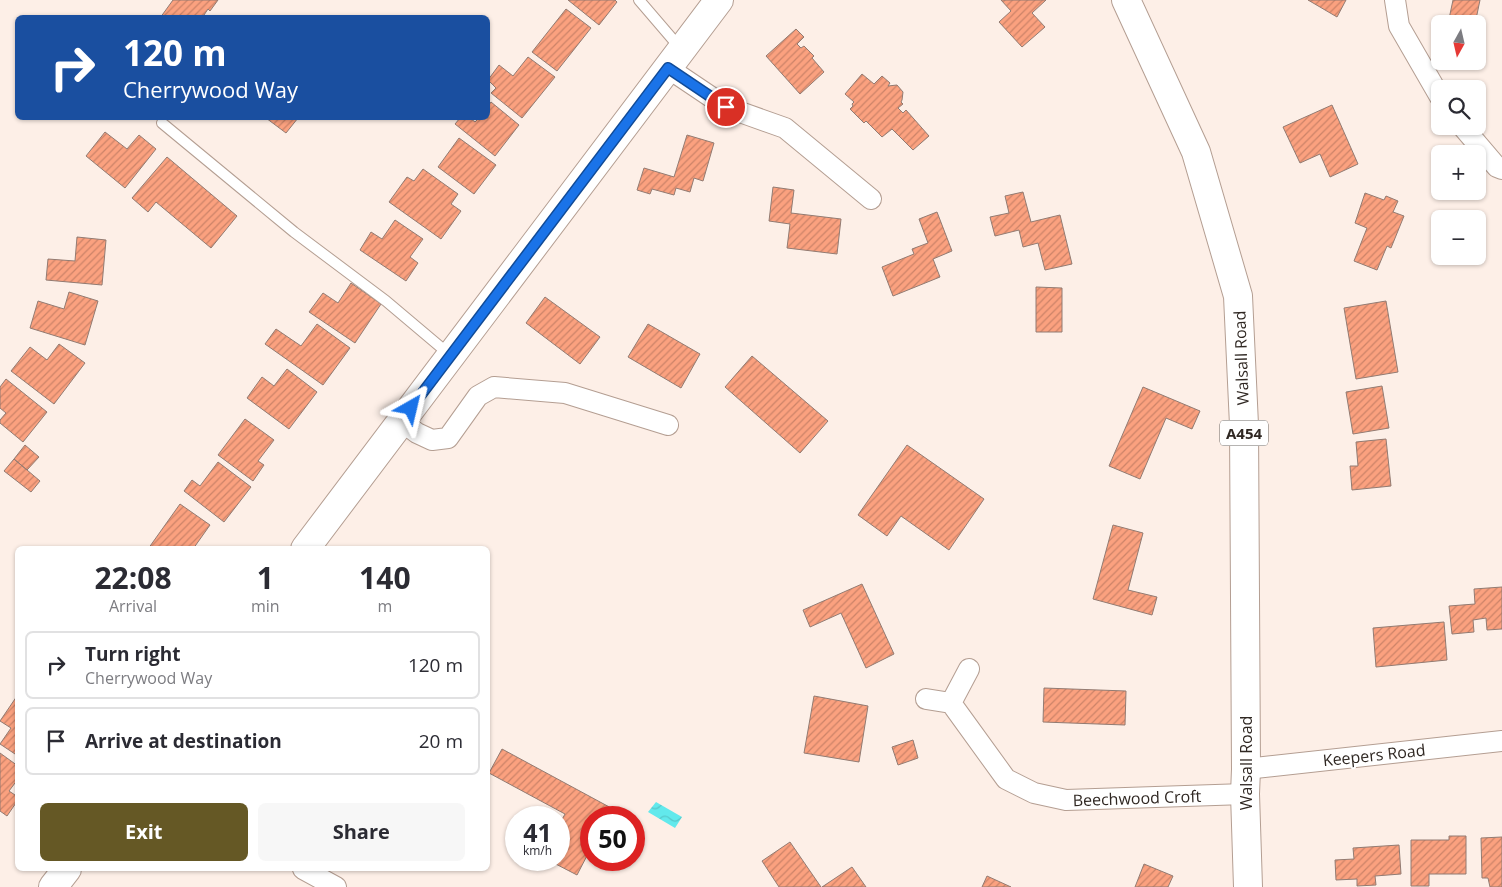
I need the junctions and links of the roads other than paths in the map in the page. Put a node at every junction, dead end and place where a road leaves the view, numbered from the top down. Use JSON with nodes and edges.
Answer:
{"nodes":[{"id":1,"x":639,"y":0,"type":"edge"},
{"id":2,"x":719,"y":0,"type":"edge"},
{"id":3,"x":1126,"y":0,"type":"edge"},
{"id":4,"x":1395,"y":0,"type":"edge"},
{"id":5,"x":675,"y":59,"type":"junction"},
{"id":6,"x":1431,"y":81,"type":"edge"},
{"id":7,"x":162,"y":123,"type":"dead end"},
{"id":8,"x":1470,"y":135,"type":"edge"},
{"id":9,"x":1502,"y":168,"type":"edge"},
{"id":10,"x":870,"y":199,"type":"dead end"},
{"id":11,"x":451,"y":355,"type":"junction"},
{"id":12,"x":400,"y":421,"type":"junction"},
{"id":13,"x":668,"y":425,"type":"dead end"},
{"id":14,"x":307,"y":546,"type":"edge"},
{"id":15,"x":969,"y":668,"type":"dead end"},
{"id":16,"x":926,"y":699,"type":"dead end"},
{"id":17,"x":951,"y":703,"type":"junction"},
{"id":18,"x":1502,"y":741,"type":"edge"},
{"id":19,"x":1245,"y":782,"type":"junction"},
{"id":20,"x":65,"y":871,"type":"edge"},
{"id":21,"x":307,"y":871,"type":"edge"},
{"id":22,"x":53,"y":887,"type":"edge"},
{"id":23,"x":336,"y":887,"type":"edge"},
{"id":24,"x":1248,"y":887,"type":"edge"}],
"edges":[{"from":1,"to":5,"type":"lane"},
{"from":2,"to":5,"type":"main road"},
{"from":3,"to":19,"type":"main road","name":"Walsall Road","number":"A454"},
{"from":4,"to":6,"type":"street"},
{"from":5,"to":10,"type":"street"},
{"from":5,"to":11,"type":"main road"},
{"from":7,"to":11,"type":"lane"},
{"from":8,"to":9,"type":"street"},
{"from":11,"to":12,"type":"main road"},
{"from":12,"to":13,"type":"street"},
{"from":12,"to":14,"type":"main road"},
{"from":15,"to":17,"type":"street"},
{"from":16,"to":17,"type":"street"},
{"from":17,"to":19,"type":"street","name":"Beechwood Croft"},
{"from":18,"to":19,"type":"street","name":"Keepers Road"},
{"from":19,"to":24,"type":"main road","name":"Walsall Road","number":"A454"},
{"from":20,"to":22,"type":"main road"},
{"from":21,"to":23,"type":"street"}]}
